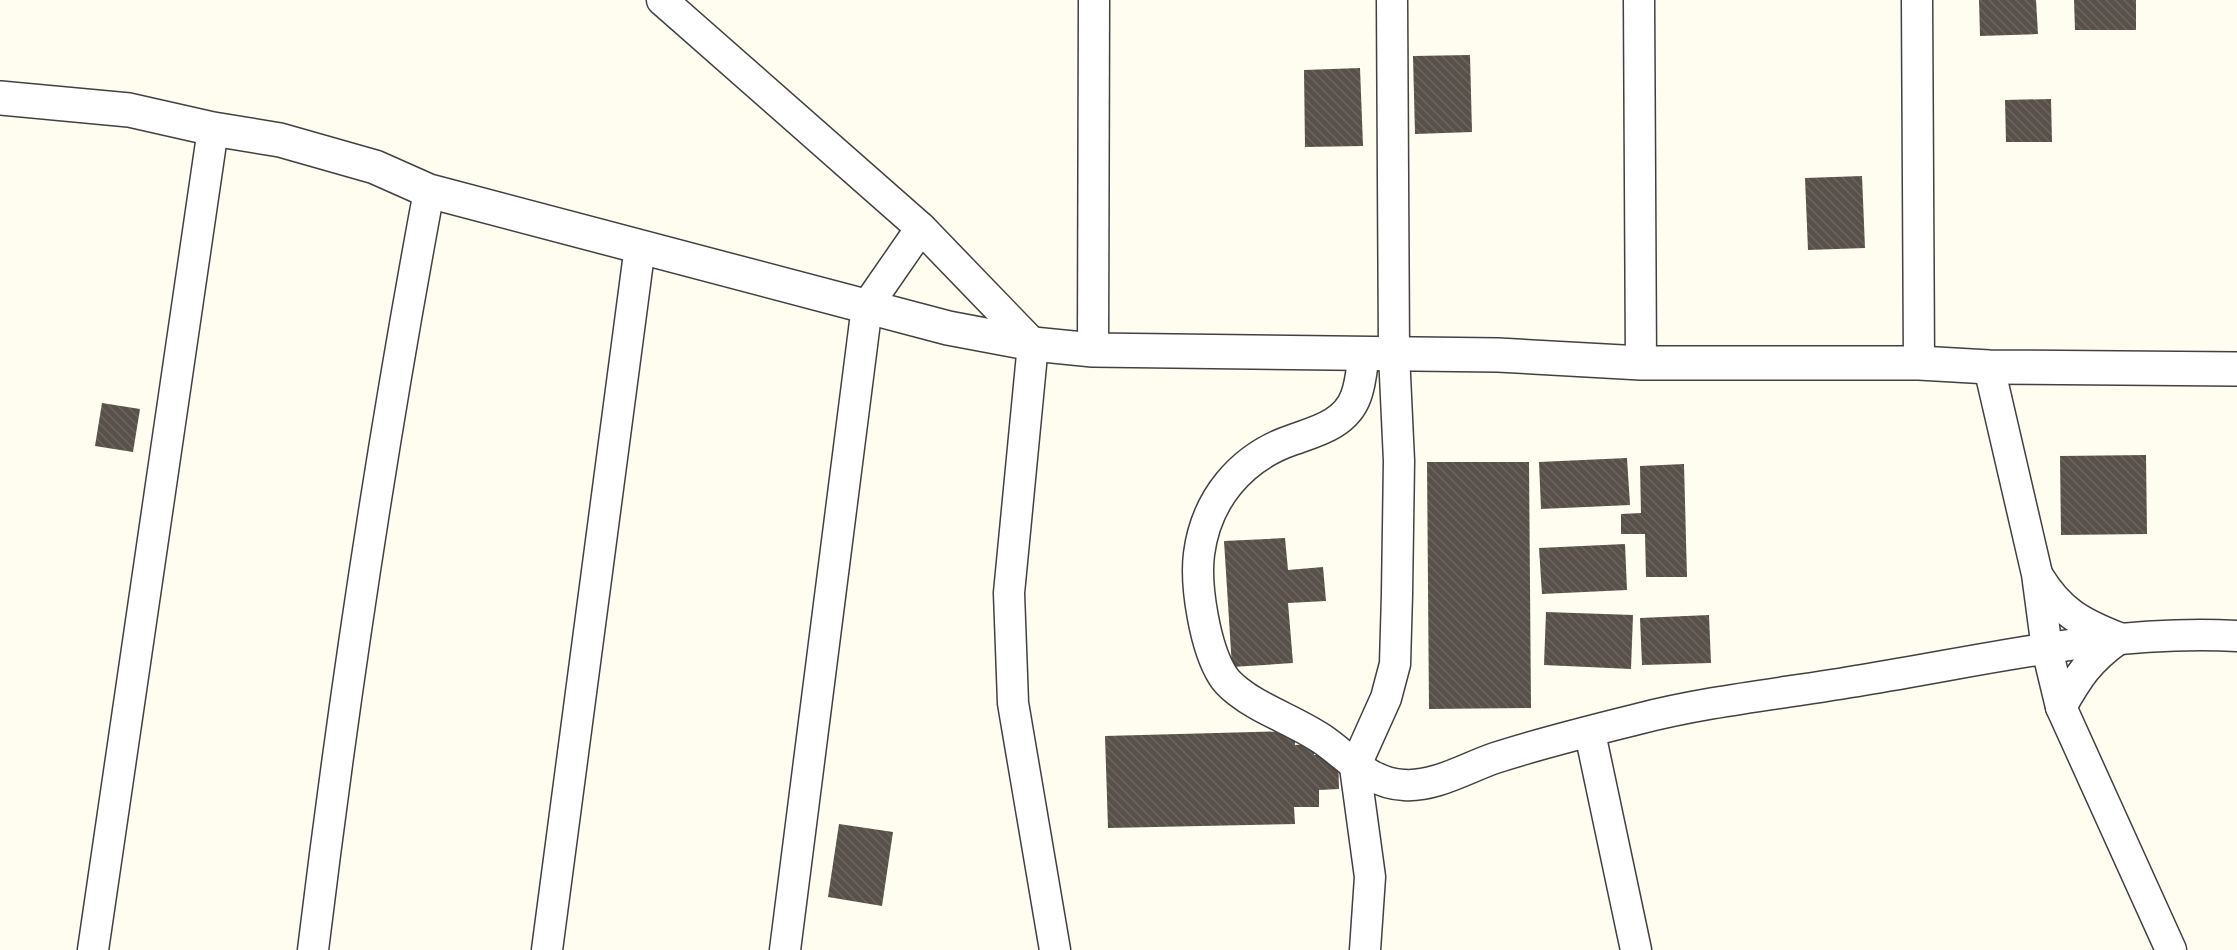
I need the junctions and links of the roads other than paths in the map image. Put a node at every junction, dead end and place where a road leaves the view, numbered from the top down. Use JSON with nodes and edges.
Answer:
{"nodes":[{"id":1,"x":662,"y":0,"type":"edge"},
{"id":2,"x":1094,"y":0,"type":"edge"},
{"id":3,"x":1392,"y":0,"type":"edge"},
{"id":4,"x":1638,"y":0,"type":"edge"},
{"id":5,"x":1917,"y":0,"type":"edge"},
{"id":6,"x":0,"y":98,"type":"edge"},
{"id":7,"x":213,"y":129,"type":"junction"},
{"id":8,"x":429,"y":191,"type":"junction"},
{"id":9,"x":921,"y":228,"type":"junction"},
{"id":10,"x":640,"y":246,"type":"junction"},
{"id":11,"x":867,"y":306,"type":"junction"},
{"id":12,"x":1033,"y":344,"type":"junction"},
{"id":13,"x":1093,"y":350,"type":"junction"},
{"id":14,"x":1379,"y":353,"type":"junction"},
{"id":15,"x":1641,"y":363,"type":"junction"},
{"id":16,"x":1919,"y":363,"type":"junction"},
{"id":17,"x":1989,"y":367,"type":"junction"},
{"id":18,"x":2237,"y":369,"type":"edge"},
{"id":19,"x":2037,"y":574,"type":"junction"},
{"id":20,"x":2237,"y":636,"type":"edge"},
{"id":21,"x":2119,"y":638,"type":"junction"},
{"id":22,"x":2047,"y":649,"type":"junction"},
{"id":23,"x":2061,"y":707,"type":"junction"},
{"id":24,"x":1590,"y":733,"type":"junction"},
{"id":25,"x":1355,"y":767,"type":"junction"},
{"id":26,"x":93,"y":950,"type":"edge"},
{"id":27,"x":313,"y":950,"type":"edge"},
{"id":28,"x":547,"y":950,"type":"edge"},
{"id":29,"x":785,"y":950,"type":"edge"},
{"id":30,"x":1055,"y":950,"type":"edge"},
{"id":31,"x":1365,"y":950,"type":"edge"},
{"id":32,"x":1636,"y":950,"type":"edge"},
{"id":33,"x":2171,"y":950,"type":"edge"}],
"edges":[{"from":1,"to":9,"type":"street"},
{"from":2,"to":13,"type":"street"},
{"from":3,"to":14,"type":"street"},
{"from":4,"to":15,"type":"street"},
{"from":5,"to":16,"type":"street"},
{"from":6,"to":7,"type":"street"},
{"from":7,"to":8,"type":"street"},
{"from":7,"to":26,"type":"street"},
{"from":8,"to":10,"type":"street"},
{"from":8,"to":27,"type":"street"},
{"from":9,"to":11,"type":"street"},
{"from":9,"to":12,"type":"street"},
{"from":10,"to":11,"type":"street"},
{"from":10,"to":28,"type":"street"},
{"from":11,"to":12,"type":"street"},
{"from":11,"to":29,"type":"street"},
{"from":12,"to":13,"type":"street"},
{"from":12,"to":30,"type":"street"},
{"from":13,"to":14,"type":"street"},
{"from":14,"to":15,"type":"street"},
{"from":14,"to":25,"type":"street"},
{"from":14,"to":25,"type":"street"},
{"from":15,"to":16,"type":"street"},
{"from":16,"to":17,"type":"street"},
{"from":17,"to":18,"type":"street"},
{"from":17,"to":19,"type":"street"},
{"from":19,"to":21,"type":"street"},
{"from":19,"to":22,"type":"street"},
{"from":20,"to":21,"type":"street"},
{"from":21,"to":22,"type":"street"},
{"from":21,"to":23,"type":"street"},
{"from":22,"to":23,"type":"street"},
{"from":22,"to":24,"type":"street"},
{"from":23,"to":33,"type":"street"},
{"from":24,"to":25,"type":"street"},
{"from":24,"to":32,"type":"street"},
{"from":25,"to":31,"type":"street"}]}
